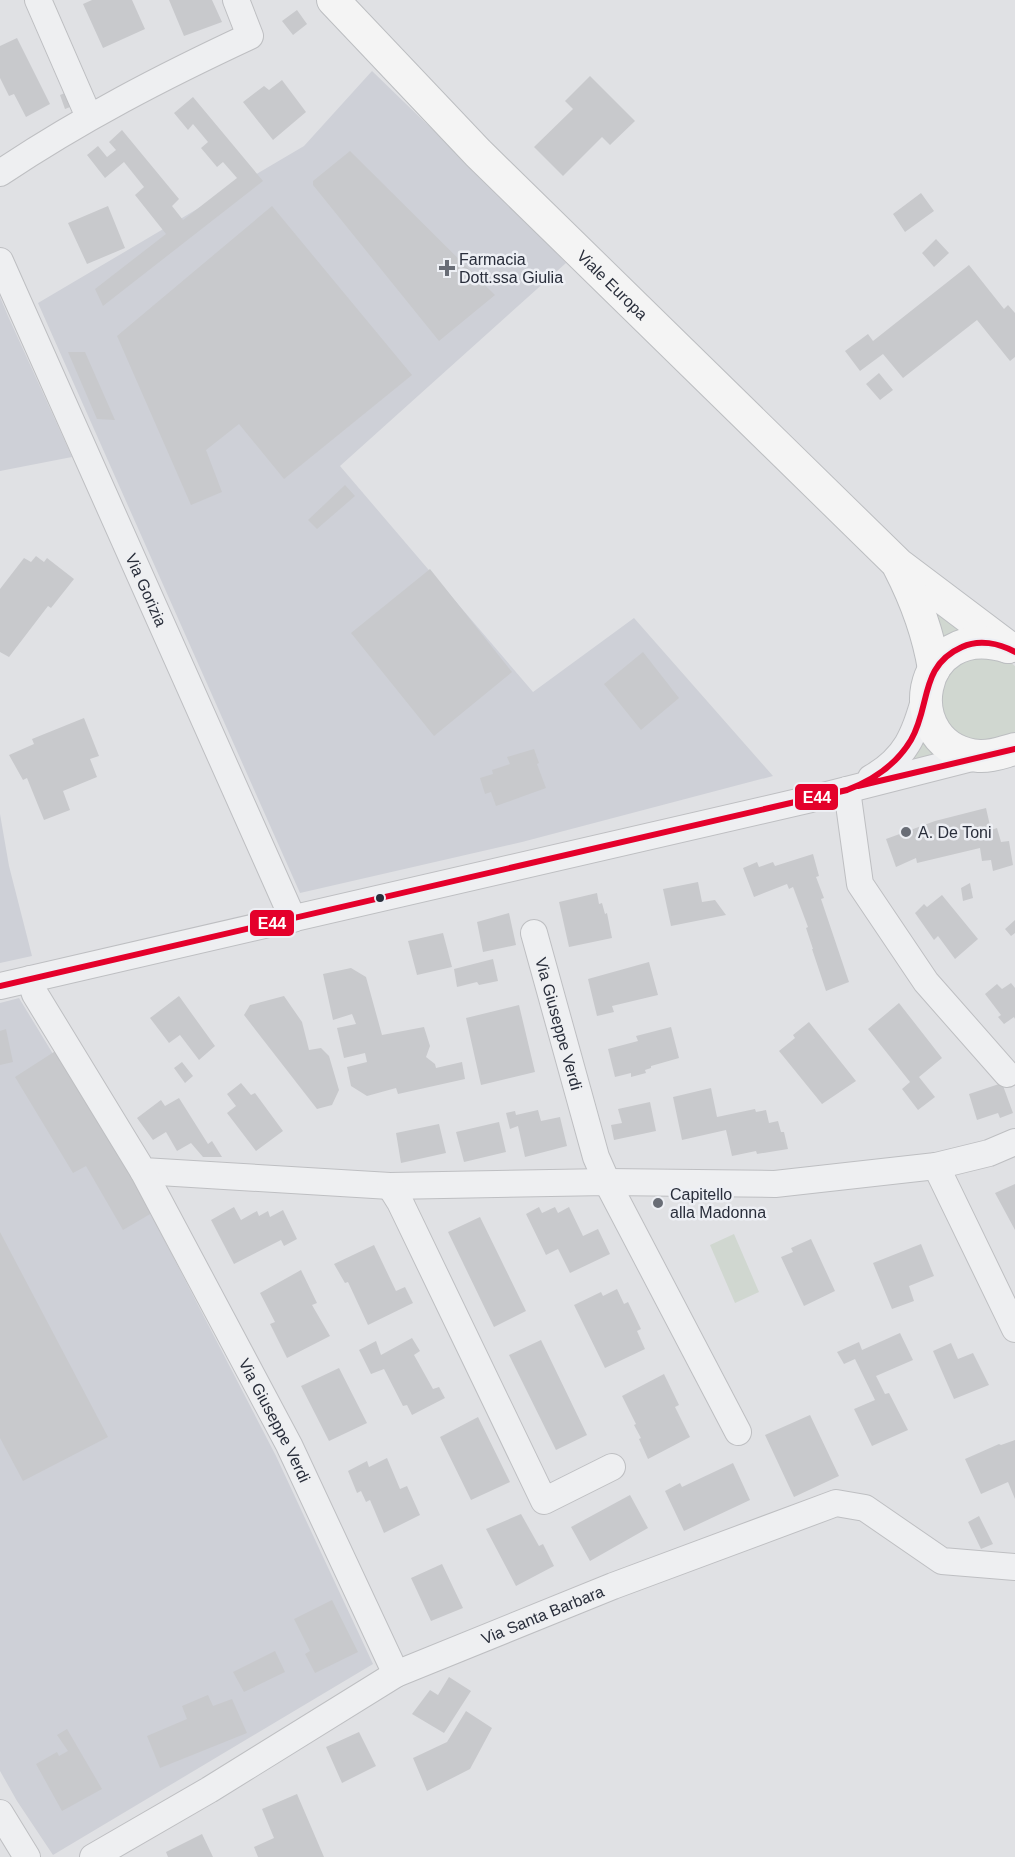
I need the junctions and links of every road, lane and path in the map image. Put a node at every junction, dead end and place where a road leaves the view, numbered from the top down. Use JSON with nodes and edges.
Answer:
{"nodes":[{"id":1,"x":38,"y":0,"type":"edge"},
{"id":2,"x":236,"y":0,"type":"edge"},
{"id":3,"x":333,"y":0,"type":"edge"},
{"id":4,"x":89,"y":117,"type":"junction"},
{"id":5,"x":0,"y":173,"type":"edge"},
{"id":6,"x":0,"y":261,"type":"edge"},
{"id":7,"x":898,"y":564,"type":"junction"},
{"id":8,"x":1011,"y":650,"type":"edge"},
{"id":9,"x":929,"y":683,"type":"junction"},
{"id":10,"x":1004,"y":751,"type":"edge"},
{"id":11,"x":852,"y":788,"type":"junction"},
{"id":12,"x":293,"y":919,"type":"junction"},
{"id":13,"x":534,"y":933,"type":"dead end"},
{"id":14,"x":30,"y":979,"type":"junction"},
{"id":15,"x":0,"y":986,"type":"edge"},
{"id":16,"x":1007,"y":1074,"type":"dead end"},
{"id":17,"x":1015,"y":1142,"type":"edge"},
{"id":18,"x":936,"y":1166,"type":"junction"},
{"id":19,"x":143,"y":1171,"type":"junction"},
{"id":20,"x":607,"y":1182,"type":"junction"},
{"id":21,"x":390,"y":1186,"type":"junction"},
{"id":22,"x":1015,"y":1329,"type":"edge"},
{"id":23,"x":738,"y":1432,"type":"dead end"},
{"id":24,"x":612,"y":1467,"type":"dead end"},
{"id":25,"x":1015,"y":1567,"type":"edge"},
{"id":26,"x":396,"y":1674,"type":"junction"},
{"id":27,"x":0,"y":1813,"type":"edge"},
{"id":28,"x":27,"y":1857,"type":"edge"},
{"id":29,"x":93,"y":1857,"type":"edge"}],
"edges":[{"from":1,"to":4,"type":"street"},
{"from":2,"to":4,"type":"street"},
{"from":3,"to":7,"type":"main road","name":"Viale Europa"},
{"from":4,"to":5,"type":"street"},
{"from":6,"to":12,"type":"street","name":"Via Gorizia"},
{"from":7,"to":8,"type":"main road","name":"Viale Europa"},
{"from":7,"to":9,"type":"main road","name":"Viale Europa"},
{"from":8,"to":9,"type":"main road"},
{"from":9,"to":10,"type":"main road","name":"Viale Europa"},
{"from":9,"to":11,"type":"street"},
{"from":10,"to":11,"type":"street"},
{"from":11,"to":12,"type":"street"},
{"from":11,"to":16,"type":"street"},
{"from":12,"to":14,"type":"street"},
{"from":13,"to":20,"type":"street","name":"Via Giuseppe Verdi"},
{"from":14,"to":15,"type":"street"},
{"from":14,"to":19,"type":"street","name":"Via Giuseppe Verdi"},
{"from":17,"to":18,"type":"street"},
{"from":18,"to":20,"type":"street"},
{"from":18,"to":22,"type":"street"},
{"from":19,"to":21,"type":"street"},
{"from":19,"to":26,"type":"street","name":"Via Giuseppe Verdi"},
{"from":20,"to":21,"type":"street"},
{"from":20,"to":23,"type":"street","name":"Via Giuseppe Verdi"},
{"from":21,"to":24,"type":"street"},
{"from":25,"to":26,"type":"street","name":"Via Santa Barbara"},
{"from":26,"to":29,"type":"street","name":"Via Santa Barbara"},
{"from":27,"to":28,"type":"street"}]}
